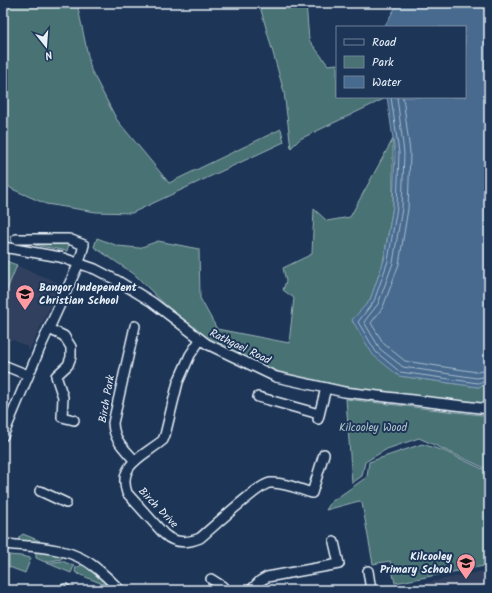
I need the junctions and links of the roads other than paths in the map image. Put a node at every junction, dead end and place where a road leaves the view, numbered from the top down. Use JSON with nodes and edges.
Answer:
{"nodes":[{"id":1,"x":16,"y":239,"type":"dead end"},
{"id":2,"x":3,"y":247,"type":"edge"},
{"id":3,"x":78,"y":263,"type":"junction"},
{"id":4,"x":49,"y":329,"type":"junction"},
{"id":5,"x":131,"y":330,"type":"dead end"},
{"id":6,"x":200,"y":340,"type":"junction"},
{"id":7,"x":3,"y":365,"type":"edge"},
{"id":8,"x":28,"y":375,"type":"junction"},
{"id":9,"x":326,"y":388,"type":"junction"},
{"id":10,"x":258,"y":396,"type":"dead end"},
{"id":11,"x":489,"y":409,"type":"edge"},
{"id":12,"x":74,"y":420,"type":"dead end"},
{"id":13,"x":3,"y":436,"type":"edge"},
{"id":14,"x":324,"y":454,"type":"dead end"},
{"id":15,"x":135,"y":461,"type":"junction"},
{"id":16,"x":40,"y":491,"type":"dead end"},
{"id":17,"x":66,"y":503,"type":"dead end"},
{"id":18,"x":334,"y":542,"type":"dead end"},
{"id":19,"x":3,"y":544,"type":"edge"},
{"id":20,"x":368,"y":571,"type":"dead end"},
{"id":21,"x":211,"y":579,"type":"dead end"},
{"id":22,"x":116,"y":588,"type":"edge"},
{"id":23,"x":226,"y":590,"type":"edge"},
{"id":24,"x":251,"y":590,"type":"edge"},
{"id":25,"x":371,"y":590,"type":"edge"}],
"edges":[{"from":1,"to":3,"type":"street"},
{"from":2,"to":3,"type":"street","name":"Rathgael Road"},
{"from":3,"to":4,"type":"street"},
{"from":3,"to":6,"type":"street","name":"Rathgael Road"},
{"from":4,"to":8,"type":"street"},
{"from":4,"to":12,"type":"street"},
{"from":5,"to":15,"type":"street","name":"Birch Park"},
{"from":6,"to":9,"type":"street","name":"Rathgael Road"},
{"from":6,"to":15,"type":"street","name":"Birch Drive"},
{"from":7,"to":8,"type":"street"},
{"from":8,"to":13,"type":"street"},
{"from":9,"to":10,"type":"street"},
{"from":9,"to":11,"type":"street","name":"Rathgael Road"},
{"from":14,"to":15,"type":"street","name":"Birch Drive"},
{"from":16,"to":17,"type":"street"},
{"from":18,"to":24,"type":"street"},
{"from":19,"to":22,"type":"street"},
{"from":20,"to":25,"type":"street"},
{"from":21,"to":23,"type":"street"}]}
